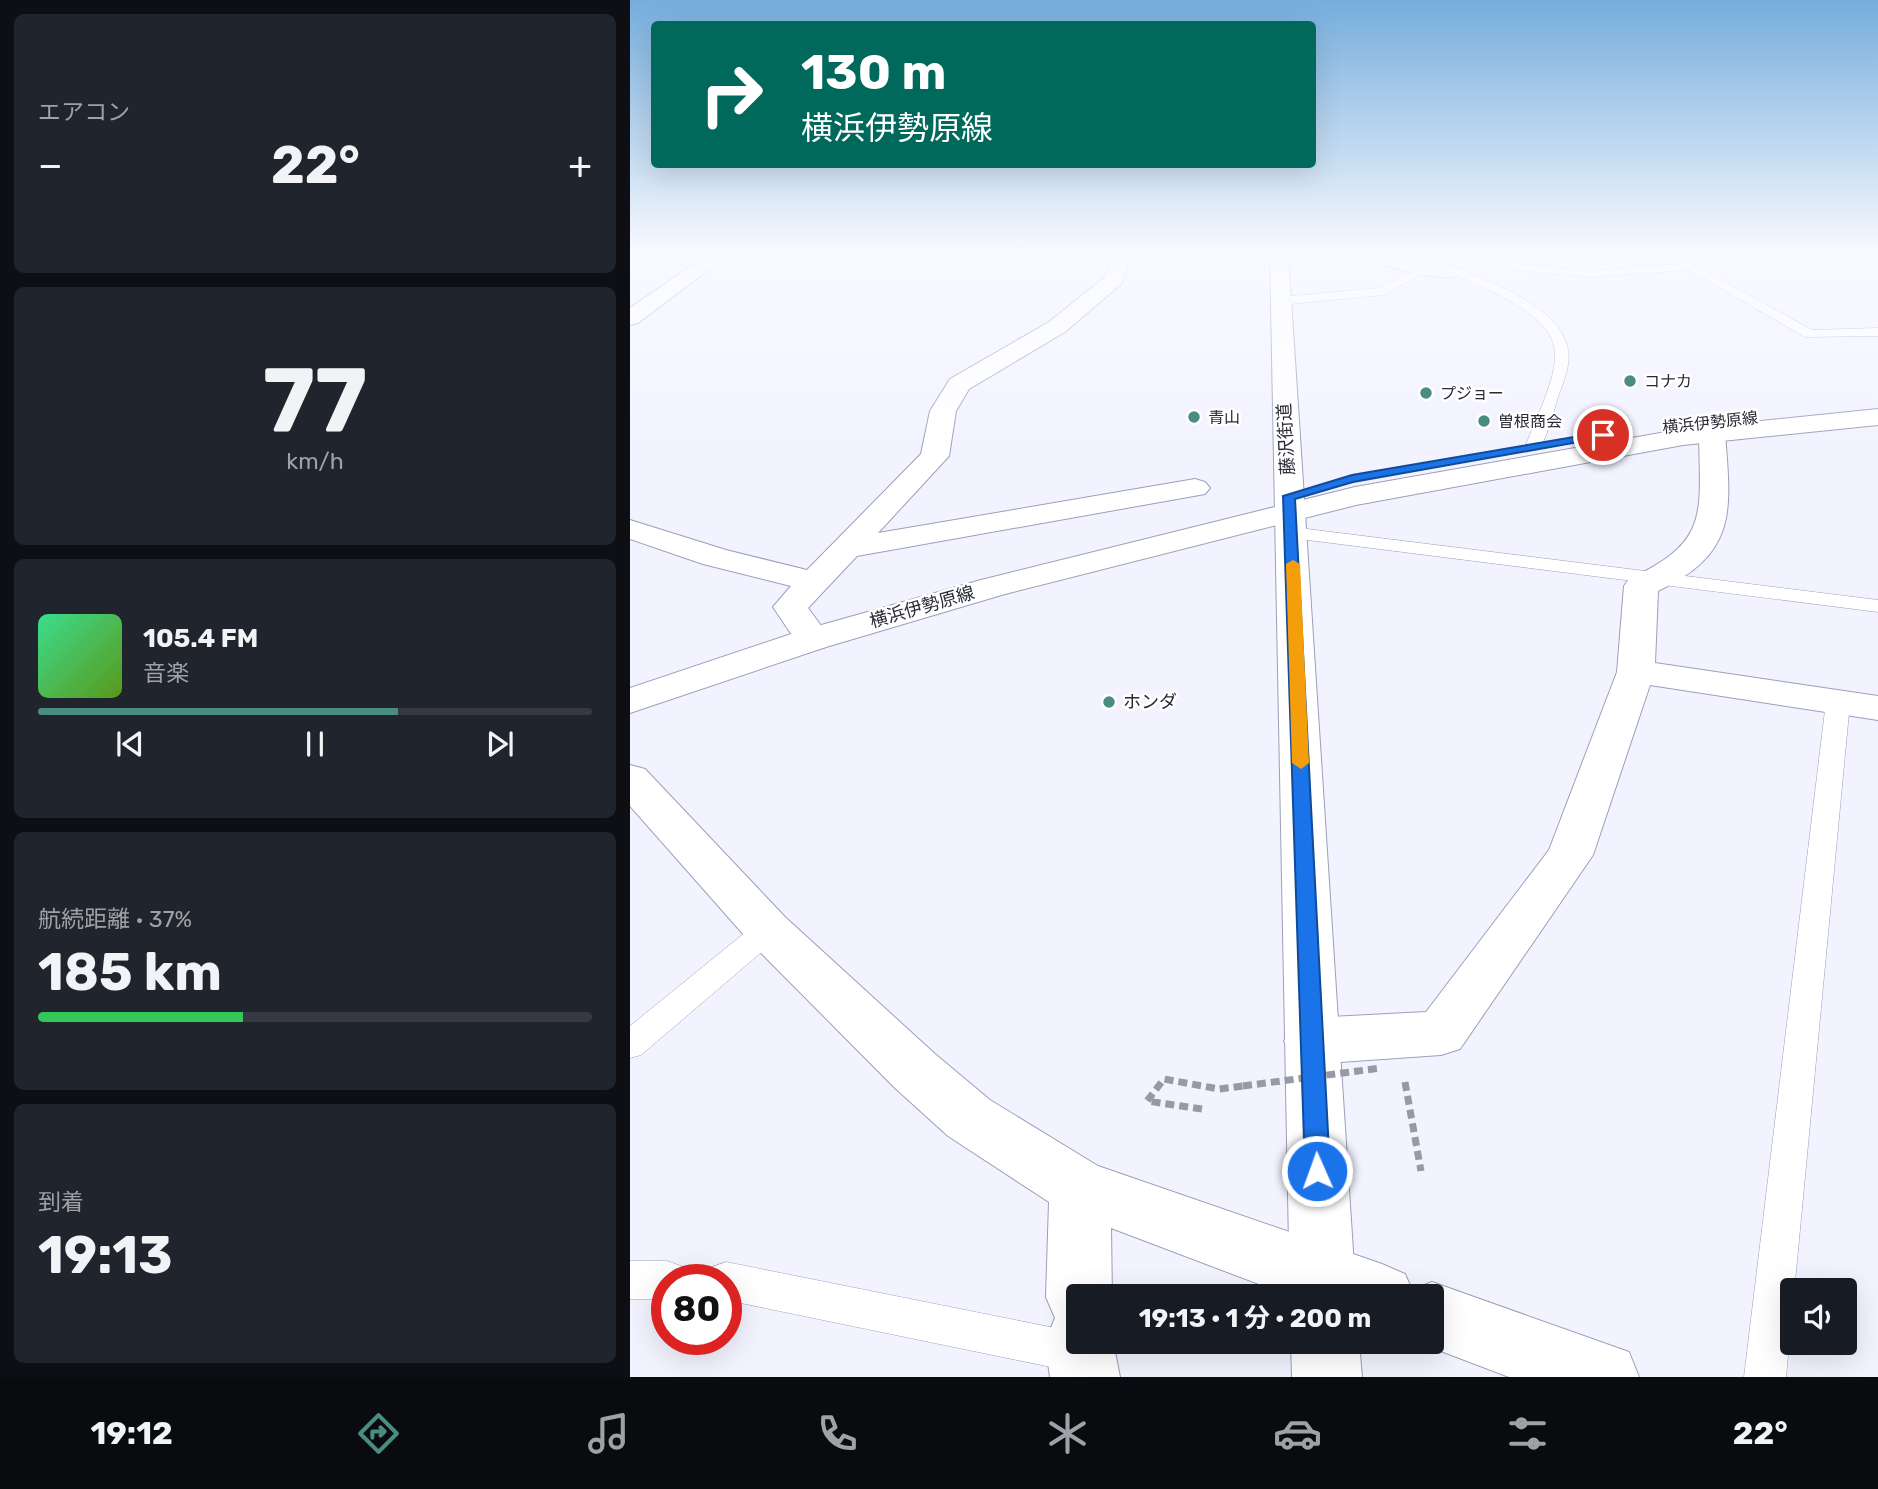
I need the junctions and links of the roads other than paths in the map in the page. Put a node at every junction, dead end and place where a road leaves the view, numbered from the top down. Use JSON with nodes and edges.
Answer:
{"nodes":[{"id":1,"x":1070,"y":316,"type":"edge"},
{"id":2,"x":1281,"y":316,"type":"edge"},
{"id":3,"x":1539,"y":316,"type":"edge"},
{"id":4,"x":1779,"y":316,"type":"edge"},
{"id":5,"x":1878,"y":332,"type":"edge"},
{"id":6,"x":1878,"y":406,"type":"edge"},
{"id":7,"x":1878,"y":417,"type":"edge"},
{"id":8,"x":1712,"y":433,"type":"junction"},
{"id":9,"x":1534,"y":445,"type":"junction"},
{"id":10,"x":1195,"y":488,"type":"dead end"},
{"id":11,"x":1290,"y":514,"type":"junction"},
{"id":12,"x":630,"y":529,"type":"edge"},
{"id":13,"x":847,"y":548,"type":"junction"},
{"id":14,"x":1664,"y":577,"type":"junction"},
{"id":15,"x":815,"y":582,"type":"junction"},
{"id":16,"x":1878,"y":606,"type":"edge"},
{"id":17,"x":813,"y":639,"type":"junction"},
{"id":18,"x":1636,"y":672,"type":"junction"},
{"id":19,"x":630,"y":701,"type":"edge"},
{"id":20,"x":1838,"y":702,"type":"junction"},
{"id":21,"x":1878,"y":708,"type":"edge"},
{"id":22,"x":630,"y":779,"type":"edge"},
{"id":23,"x":768,"y":930,"type":"junction"},
{"id":24,"x":1311,"y":1041,"type":"junction"},
{"id":25,"x":630,"y":1045,"type":"edge"},
{"id":26,"x":1080,"y":1188,"type":"junction"},
{"id":27,"x":630,"y":1280,"type":"edge"},
{"id":28,"x":651,"y":1280,"type":"edge"},
{"id":29,"x":742,"y":1284,"type":"edge"},
{"id":30,"x":1080,"y":1284,"type":"edge"},
{"id":31,"x":1317,"y":1284,"type":"edge"},
{"id":32,"x":1322,"y":1284,"type":"edge"},
{"id":33,"x":1444,"y":1319,"type":"edge"},
{"id":34,"x":1066,"y":1340,"type":"edge"},
{"id":35,"x":1326,"y":1354,"type":"edge"},
{"id":36,"x":1327,"y":1377,"type":"edge"},
{"id":37,"x":1604,"y":1377,"type":"edge"},
{"id":38,"x":1765,"y":1377,"type":"edge"}],
"edges":[{"from":1,"to":13,"type":"main road"},
{"from":2,"to":11,"type":"main road","name":"藤沢街道"},
{"from":3,"to":9,"type":"lane"},
{"from":4,"to":5,"type":"lane"},
{"from":6,"to":9,"type":"main road","name":"横浜伊勢原線"},
{"from":7,"to":8,"type":"main road","name":"横浜伊勢原線"},
{"from":8,"to":11,"type":"main road","name":"横浜伊勢原線"},
{"from":8,"to":14,"type":"main road"},
{"from":9,"to":11,"type":"main road","name":"横浜伊勢原線"},
{"from":10,"to":13,"type":"main road"},
{"from":11,"to":14,"type":"lane"},
{"from":11,"to":17,"type":"main road","name":"横浜伊勢原線"},
{"from":11,"to":24,"type":"main road","name":"藤沢街道"},
{"from":12,"to":15,"type":"main road"},
{"from":13,"to":15,"type":"main road"},
{"from":14,"to":16,"type":"lane"},
{"from":14,"to":18,"type":"main road"},
{"from":15,"to":17,"type":"main road"},
{"from":17,"to":19,"type":"main road","name":"横浜伊勢原線"},
{"from":18,"to":20,"type":"main road"},
{"from":18,"to":24,"type":"main road"},
{"from":20,"to":21,"type":"main road"},
{"from":20,"to":38,"type":"lane"},
{"from":22,"to":23,"type":"main road"},
{"from":23,"to":25,"type":"lane"},
{"from":23,"to":26,"type":"main road"},
{"from":24,"to":32,"type":"main road","name":"藤沢街道"},
{"from":26,"to":30,"type":"main road"},
{"from":26,"to":31,"type":"main road"},
{"from":27,"to":28,"type":"lane"},
{"from":29,"to":34,"type":"lane"},
{"from":33,"to":37,"type":"main road"},
{"from":35,"to":36,"type":"main road"}]}
